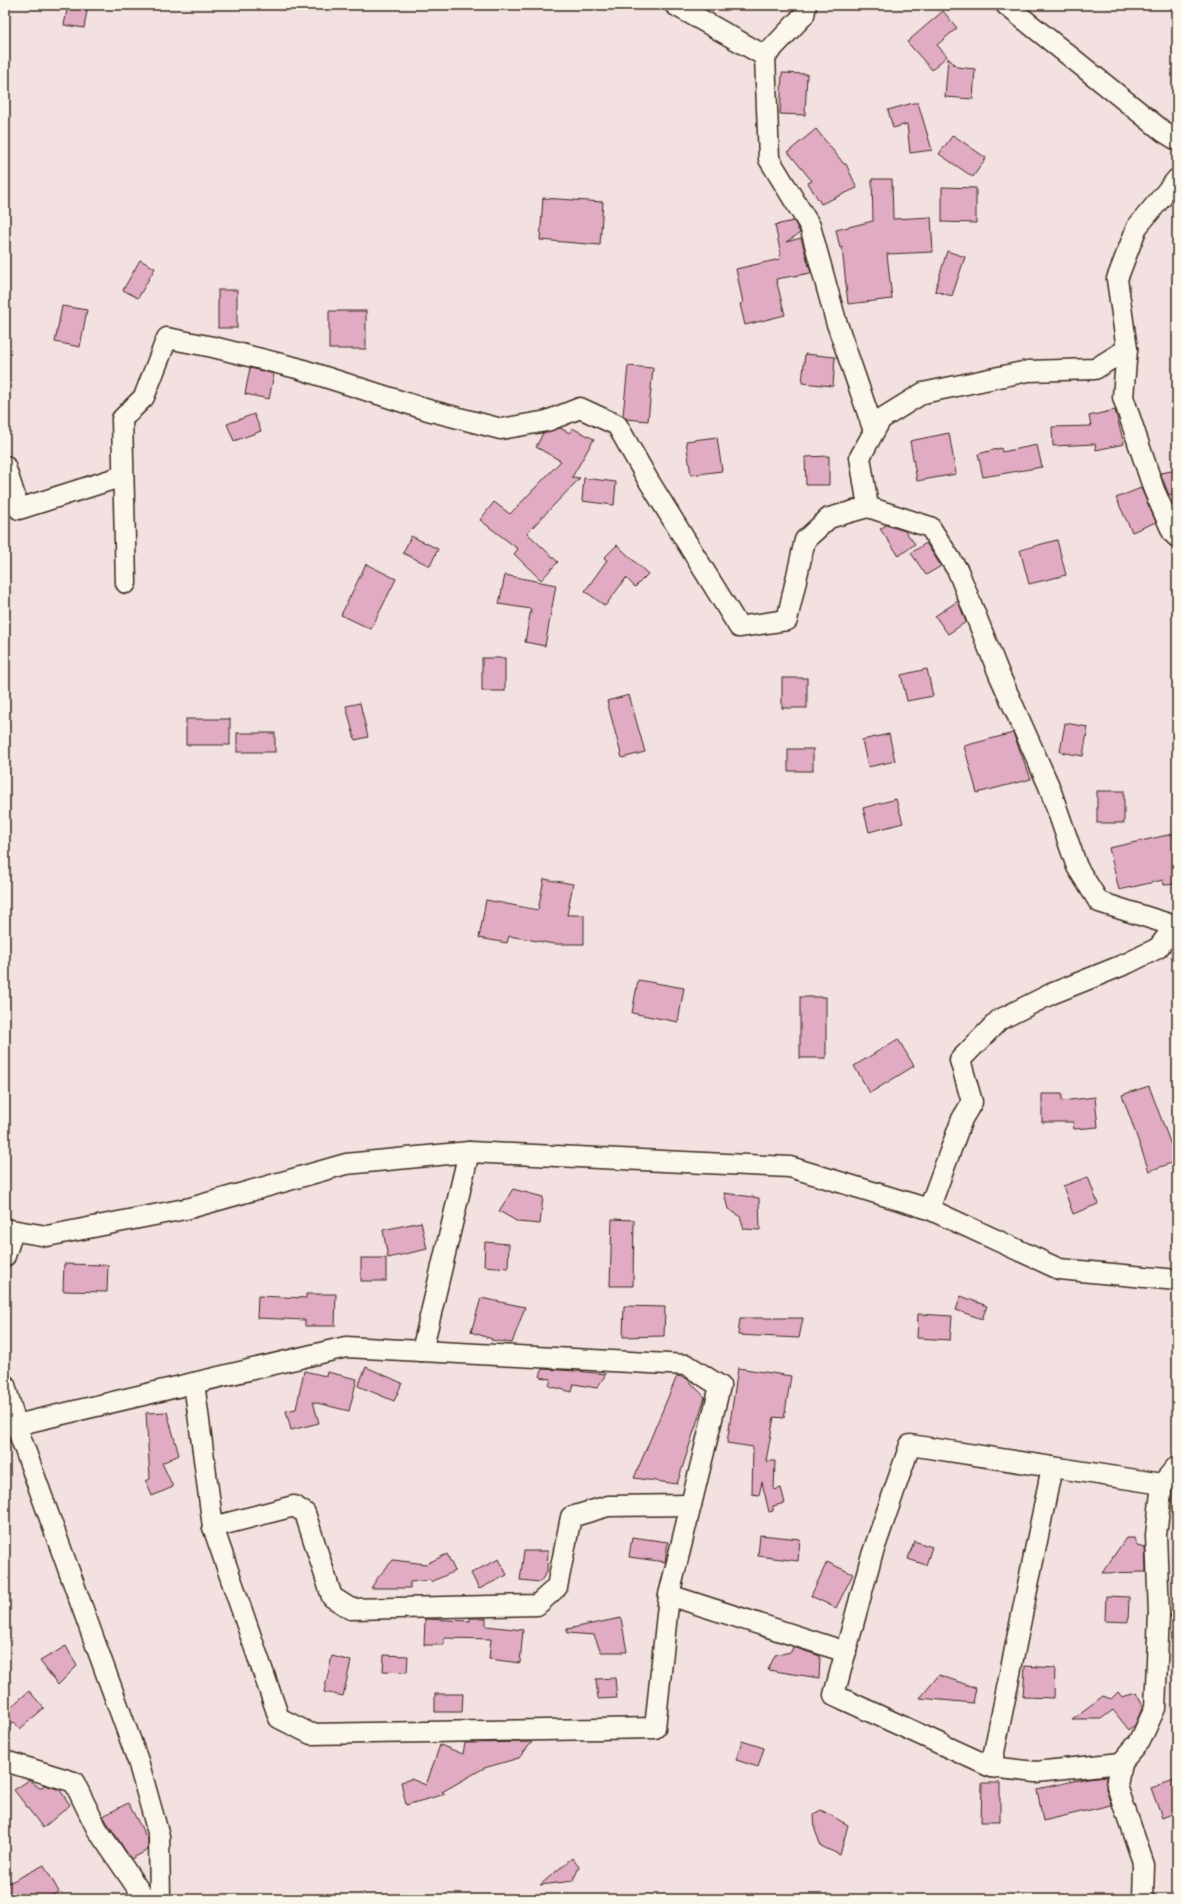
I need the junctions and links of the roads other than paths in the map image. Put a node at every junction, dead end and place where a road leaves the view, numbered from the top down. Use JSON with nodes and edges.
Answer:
{"nodes":[{"id":1,"x":675,"y":5,"type":"edge"},
{"id":2,"x":806,"y":5,"type":"edge"},
{"id":3,"x":1006,"y":5,"type":"edge"},
{"id":4,"x":765,"y":56,"type":"junction"},
{"id":5,"x":1177,"y":140,"type":"edge"},
{"id":6,"x":1177,"y":179,"type":"edge"},
{"id":7,"x":1127,"y":349,"type":"junction"},
{"id":8,"x":874,"y":431,"type":"junction"},
{"id":9,"x":5,"y":466,"type":"edge"},
{"id":10,"x":123,"y":476,"type":"junction"},
{"id":11,"x":868,"y":507,"type":"junction"},
{"id":12,"x":1177,"y":537,"type":"edge"},
{"id":13,"x":126,"y":583,"type":"dead end"},
{"id":14,"x":1176,"y":926,"type":"edge"},
{"id":15,"x":468,"y":1152,"type":"junction"},
{"id":16,"x":929,"y":1208,"type":"junction"},
{"id":17,"x":9,"y":1230,"type":"edge"},
{"id":18,"x":5,"y":1256,"type":"edge"},
{"id":19,"x":1177,"y":1280,"type":"edge"},
{"id":20,"x":422,"y":1351,"type":"junction"},
{"id":21,"x":194,"y":1383,"type":"junction"},
{"id":22,"x":5,"y":1385,"type":"edge"},
{"id":23,"x":16,"y":1425,"type":"junction"},
{"id":24,"x":1177,"y":1466,"type":"edge"},
{"id":25,"x":1052,"y":1467,"type":"junction"},
{"id":26,"x":1162,"y":1484,"type":"junction"},
{"id":27,"x":691,"y":1505,"type":"junction"},
{"id":28,"x":213,"y":1527,"type":"junction"},
{"id":29,"x":669,"y":1596,"type":"junction"},
{"id":30,"x":846,"y":1652,"type":"junction"},
{"id":31,"x":5,"y":1761,"type":"edge"},
{"id":32,"x":1121,"y":1763,"type":"junction"},
{"id":33,"x":991,"y":1767,"type":"junction"},
{"id":34,"x":145,"y":1899,"type":"edge"},
{"id":35,"x":160,"y":1899,"type":"edge"},
{"id":36,"x":1143,"y":1899,"type":"edge"}],
"edges":[{"from":1,"to":4,"type":"street"},
{"from":2,"to":4,"type":"street"},
{"from":3,"to":5,"type":"street"},
{"from":4,"to":8,"type":"street"},
{"from":6,"to":7,"type":"street"},
{"from":7,"to":8,"type":"street"},
{"from":7,"to":12,"type":"street"},
{"from":8,"to":11,"type":"street"},
{"from":9,"to":10,"type":"street"},
{"from":10,"to":11,"type":"street"},
{"from":10,"to":13,"type":"street"},
{"from":11,"to":14,"type":"street"},
{"from":14,"to":16,"type":"street"},
{"from":15,"to":16,"type":"street"},
{"from":15,"to":17,"type":"street"},
{"from":15,"to":20,"type":"street"},
{"from":16,"to":19,"type":"street"},
{"from":17,"to":18,"type":"street"},
{"from":20,"to":21,"type":"street"},
{"from":20,"to":27,"type":"street"},
{"from":21,"to":23,"type":"street"},
{"from":21,"to":28,"type":"street"},
{"from":22,"to":23,"type":"street"},
{"from":23,"to":35,"type":"street"},
{"from":24,"to":26,"type":"street"},
{"from":25,"to":26,"type":"street"},
{"from":25,"to":30,"type":"street"},
{"from":25,"to":33,"type":"street"},
{"from":26,"to":32,"type":"street"},
{"from":27,"to":28,"type":"street"},
{"from":27,"to":29,"type":"street"},
{"from":28,"to":29,"type":"street"},
{"from":29,"to":30,"type":"street"},
{"from":30,"to":33,"type":"street"},
{"from":31,"to":34,"type":"street"},
{"from":32,"to":33,"type":"street"},
{"from":32,"to":36,"type":"street"}]}
